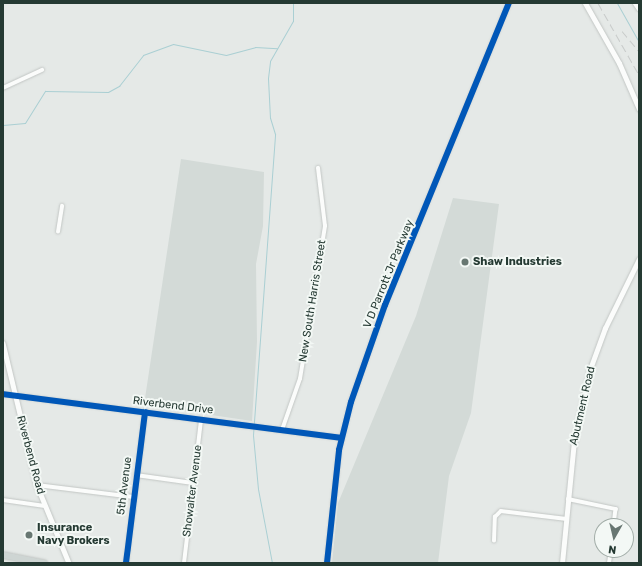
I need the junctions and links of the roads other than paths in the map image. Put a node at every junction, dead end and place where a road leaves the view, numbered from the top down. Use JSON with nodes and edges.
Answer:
{"nodes":[{"id":1,"x":509,"y":3,"type":"edge"},
{"id":2,"x":585,"y":3,"type":"edge"},
{"id":3,"x":635,"y":3,"type":"edge"},
{"id":4,"x":639,"y":9,"type":"edge"},
{"id":5,"x":42,"y":70,"type":"dead end"},
{"id":6,"x":3,"y":88,"type":"edge"},
{"id":7,"x":639,"y":109,"type":"edge"},
{"id":8,"x":318,"y":168,"type":"dead end"},
{"id":9,"x":62,"y":206,"type":"dead end"},
{"id":10,"x":58,"y":232,"type":"dead end"},
{"id":11,"x":639,"y":259,"type":"edge"},
{"id":12,"x":3,"y":342,"type":"edge"},
{"id":13,"x":3,"y":394,"type":"edge"},
{"id":14,"x":16,"y":395,"type":"junction"},
{"id":15,"x":145,"y":412,"type":"junction"},
{"id":16,"x":201,"y":420,"type":"junction"},
{"id":17,"x":282,"y":430,"type":"junction"},
{"id":18,"x":341,"y":438,"type":"junction"},
{"id":19,"x":136,"y":474,"type":"junction"},
{"id":20,"x":194,"y":483,"type":"junction"},
{"id":21,"x":37,"y":485,"type":"junction"},
{"id":22,"x":133,"y":497,"type":"junction"},
{"id":23,"x":3,"y":500,"type":"edge"},
{"id":24,"x":568,"y":500,"type":"junction"},
{"id":25,"x":44,"y":506,"type":"junction"},
{"id":26,"x":615,"y":518,"type":"edge"},
{"id":27,"x":567,"y":519,"type":"junction"},
{"id":28,"x":494,"y":541,"type":"dead end"},
{"id":29,"x":3,"y":556,"type":"edge"},
{"id":30,"x":44,"y":563,"type":"edge"},
{"id":31,"x":69,"y":563,"type":"edge"},
{"id":32,"x":126,"y":563,"type":"edge"},
{"id":33,"x":184,"y":563,"type":"edge"},
{"id":34,"x":327,"y":563,"type":"edge"},
{"id":35,"x":562,"y":563,"type":"edge"}],
"edges":[{"from":1,"to":18,"type":"street","name":"V D Parrott Jr Parkway"},
{"from":2,"to":7,"type":"main road"},
{"from":3,"to":4,"type":"street"},
{"from":5,"to":6,"type":"street"},
{"from":8,"to":17,"type":"street","name":"New South Harris Street"},
{"from":9,"to":10,"type":"street"},
{"from":11,"to":24,"type":"main road","name":"Abutment Road"},
{"from":12,"to":14,"type":"street","name":"Riverbend Road"},
{"from":13,"to":14,"type":"street","name":"Riverbend Drive"},
{"from":14,"to":15,"type":"street","name":"Riverbend Drive"},
{"from":14,"to":21,"type":"street","name":"Riverbend Road"},
{"from":15,"to":16,"type":"street","name":"Riverbend Drive"},
{"from":15,"to":19,"type":"street","name":"5th Avenue"},
{"from":16,"to":17,"type":"street","name":"Riverbend Drive"},
{"from":16,"to":20,"type":"street","name":"Showalter Avenue"},
{"from":17,"to":18,"type":"street","name":"Riverbend Drive"},
{"from":18,"to":34,"type":"street","name":"V D Parrott Jr Parkway"},
{"from":19,"to":20,"type":"street"},
{"from":19,"to":22,"type":"street","name":"5th Avenue"},
{"from":20,"to":33,"type":"street","name":"Showalter Avenue"},
{"from":21,"to":22,"type":"street"},
{"from":21,"to":25,"type":"street","name":"Riverbend Road"},
{"from":22,"to":32,"type":"street","name":"5th Avenue"},
{"from":23,"to":25,"type":"street"},
{"from":24,"to":26,"type":"street"},
{"from":24,"to":27,"type":"main road","name":"Abutment Road"},
{"from":25,"to":31,"type":"street","name":"Riverbend Road"},
{"from":27,"to":28,"type":"street"},
{"from":27,"to":35,"type":"main road","name":"Abutment Road"},
{"from":29,"to":30,"type":"main road"}]}
